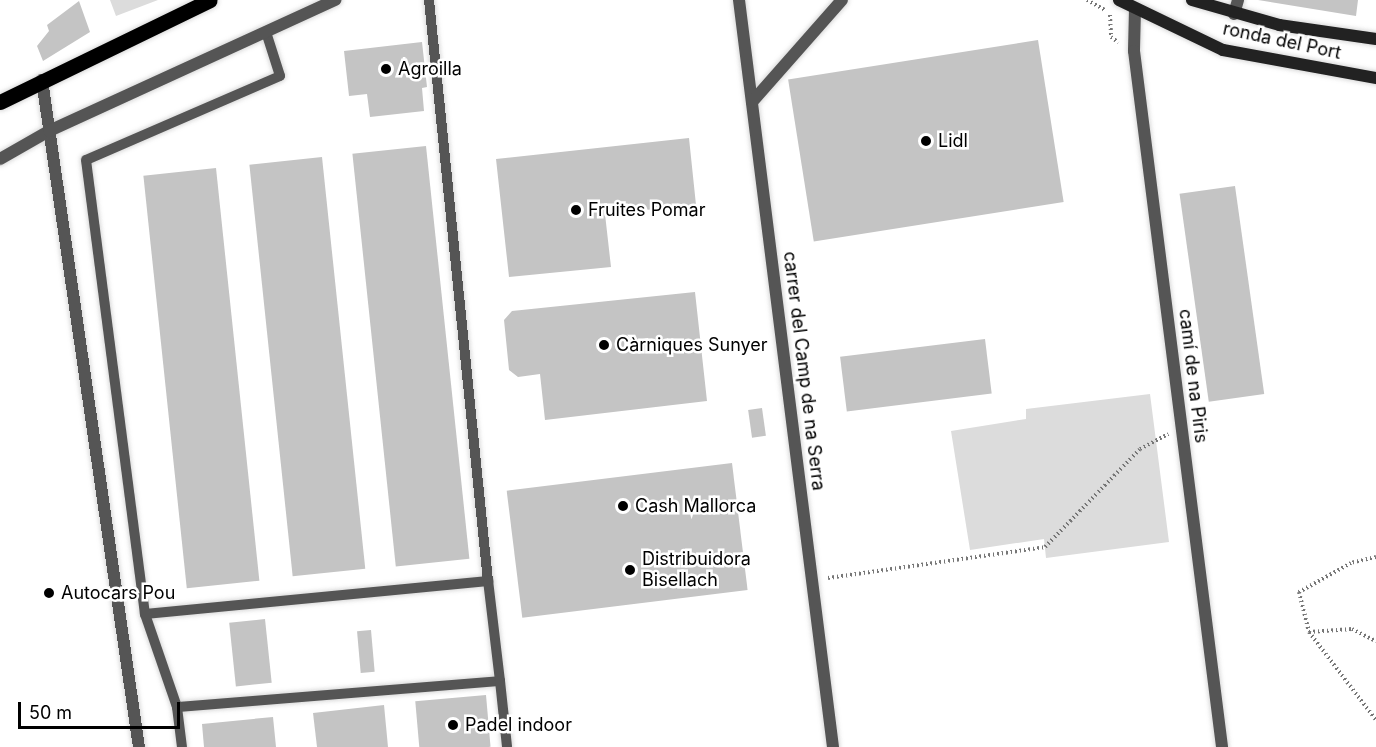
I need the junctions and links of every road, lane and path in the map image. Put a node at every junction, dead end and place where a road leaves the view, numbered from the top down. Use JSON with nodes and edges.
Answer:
{"nodes":[{"id":1,"x":210,"y":0,"type":"edge"},
{"id":2,"x":335,"y":0,"type":"edge"},
{"id":3,"x":429,"y":0,"type":"edge"},
{"id":4,"x":739,"y":0,"type":"edge"},
{"id":5,"x":843,"y":0,"type":"edge"},
{"id":6,"x":1087,"y":0,"type":"edge"},
{"id":7,"x":1119,"y":0,"type":"edge"},
{"id":8,"x":1192,"y":0,"type":"edge"},
{"id":9,"x":1238,"y":0,"type":"edge"},
{"id":10,"x":1135,"y":9,"type":"junction"},
{"id":11,"x":1234,"y":14,"type":"junction"},
{"id":12,"x":266,"y":32,"type":"junction"},
{"id":13,"x":1376,"y":39,"type":"edge"},
{"id":14,"x":1134,"y":41,"type":"junction"},
{"id":15,"x":1376,"y":78,"type":"edge"},
{"id":16,"x":42,"y":80,"type":"junction"},
{"id":17,"x":0,"y":102,"type":"edge"},
{"id":18,"x":752,"y":102,"type":"junction"},
{"id":19,"x":49,"y":131,"type":"junction"},
{"id":20,"x":0,"y":159,"type":"edge"},
{"id":21,"x":1182,"y":431,"type":"junction"},
{"id":22,"x":1376,"y":558,"type":"edge"},
{"id":23,"x":812,"y":580,"type":"junction"},
{"id":24,"x":488,"y":581,"type":"junction"},
{"id":25,"x":145,"y":614,"type":"junction"},
{"id":26,"x":1309,"y":632,"type":"junction"},
{"id":27,"x":1376,"y":641,"type":"edge"},
{"id":28,"x":500,"y":681,"type":"junction"},
{"id":29,"x":177,"y":707,"type":"junction"},
{"id":30,"x":1376,"y":720,"type":"edge"},
{"id":31,"x":139,"y":747,"type":"edge"},
{"id":32,"x":182,"y":747,"type":"edge"},
{"id":33,"x":507,"y":747,"type":"edge"},
{"id":34,"x":833,"y":747,"type":"edge"},
{"id":35,"x":1222,"y":747,"type":"edge"}],
"edges":[{"from":1,"to":16,"type":"main road"},
{"from":2,"to":12,"type":"street"},
{"from":3,"to":24,"type":"lane"},
{"from":4,"to":18,"type":"street","name":"carrer del Camp de na Serra"},
{"from":5,"to":18,"type":"street"},
{"from":6,"to":14,"type":"path"},
{"from":7,"to":10,"type":"main road","name":"ronda del Port"},
{"from":8,"to":11,"type":"main road","name":"ronda del Port"},
{"from":9,"to":11,"type":"street"},
{"from":10,"to":14,"type":"street","name":"camí de na Piris"},
{"from":10,"to":15,"type":"main road","name":"ronda del Port"},
{"from":11,"to":13,"type":"main road","name":"ronda del Port"},
{"from":12,"to":19,"type":"street"},
{"from":12,"to":25,"type":"lane"},
{"from":14,"to":21,"type":"street","name":"camí de na Piris"},
{"from":16,"to":17,"type":"main road"},
{"from":16,"to":19,"type":"street"},
{"from":18,"to":23,"type":"street","name":"carrer del Camp de na Serra"},
{"from":19,"to":20,"type":"street"},
{"from":19,"to":31,"type":"street"},
{"from":21,"to":23,"type":"path"},
{"from":21,"to":35,"type":"street","name":"camí de na Piris"},
{"from":22,"to":26,"type":"path"},
{"from":23,"to":34,"type":"street","name":"carrer del Camp de na Serra"},
{"from":24,"to":25,"type":"lane"},
{"from":24,"to":28,"type":"lane"},
{"from":25,"to":29,"type":"lane"},
{"from":26,"to":27,"type":"path"},
{"from":26,"to":30,"type":"path"},
{"from":28,"to":29,"type":"lane"},
{"from":28,"to":33,"type":"lane"},
{"from":29,"to":32,"type":"lane"}]}
